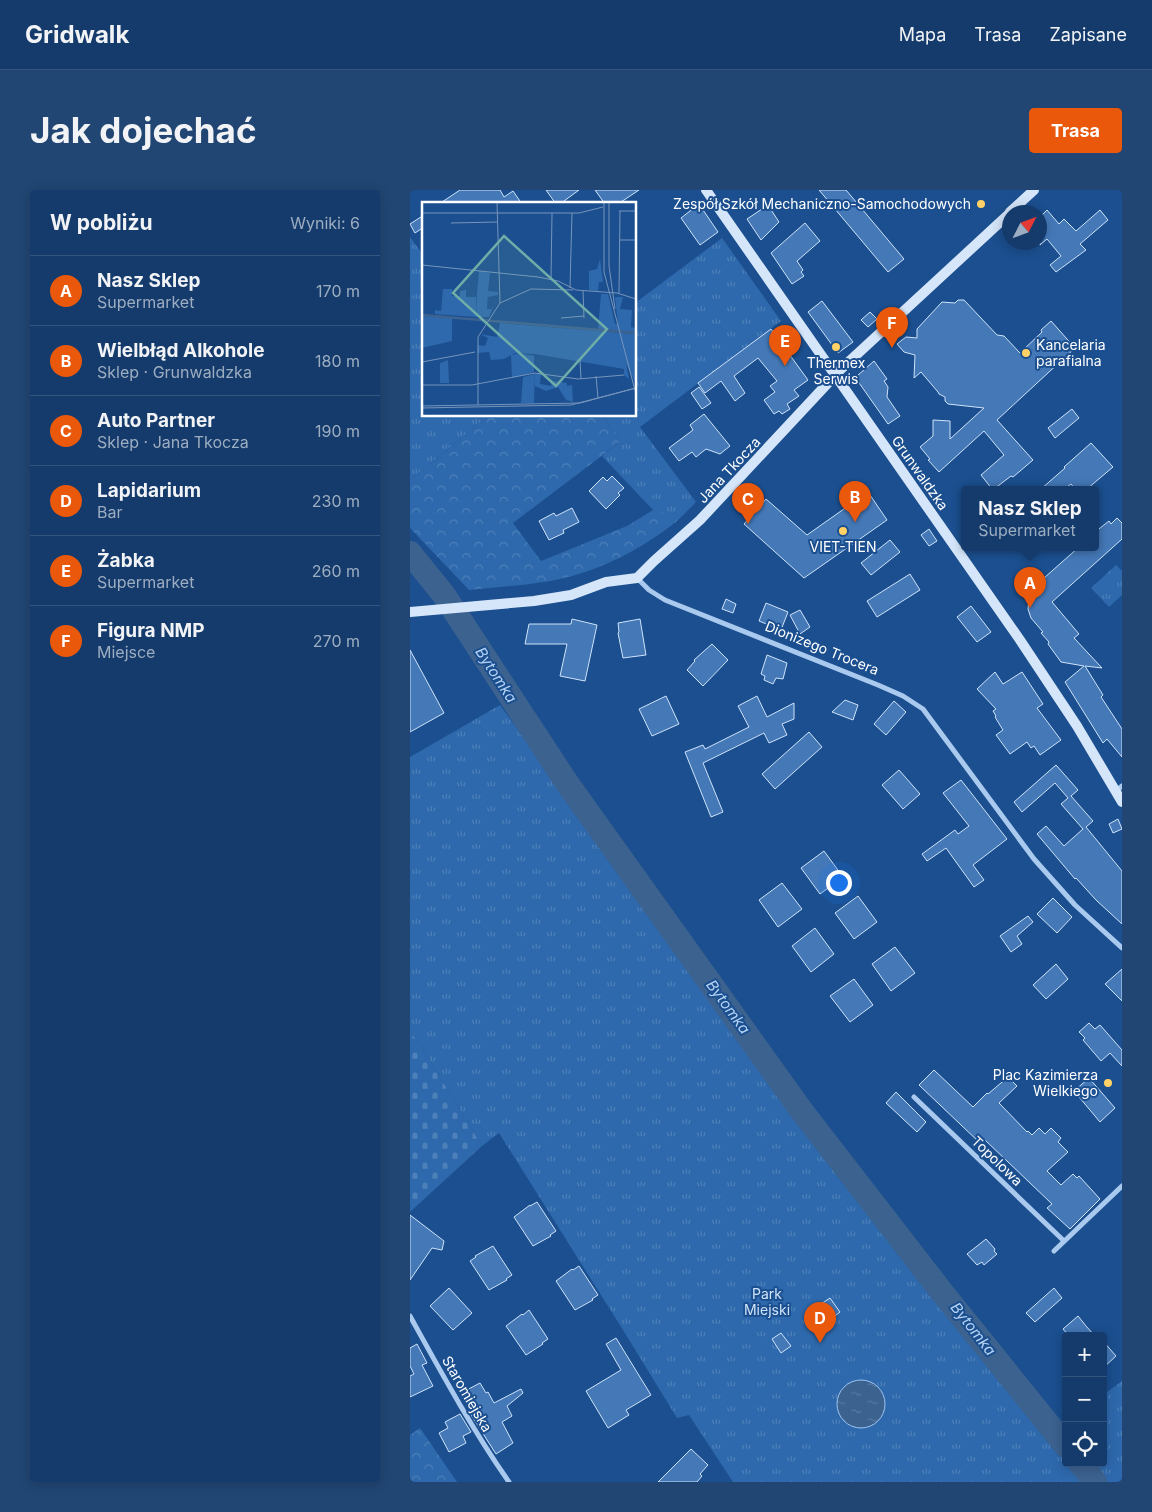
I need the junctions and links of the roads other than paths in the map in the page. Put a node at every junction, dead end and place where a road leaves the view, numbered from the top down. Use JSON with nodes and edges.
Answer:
{"nodes":[{"id":1,"x":706,"y":190,"type":"edge"},
{"id":2,"x":1034,"y":190,"type":"edge"},
{"id":3,"x":1018,"y":205,"type":"edge"},
{"id":4,"x":1002,"y":220,"type":"edge"},
{"id":5,"x":835,"y":375,"type":"junction"},
{"id":6,"x":637,"y":578,"type":"junction"},
{"id":7,"x":410,"y":612,"type":"edge"},
{"id":8,"x":1119,"y":788,"type":"edge"},
{"id":9,"x":1122,"y":802,"type":"edge"},
{"id":10,"x":1122,"y":948,"type":"edge"},
{"id":11,"x":914,"y":1097,"type":"dead end"},
{"id":12,"x":1122,"y":1186,"type":"edge"},
{"id":13,"x":1064,"y":1241,"type":"junction"},
{"id":14,"x":1054,"y":1251,"type":"dead end"},
{"id":15,"x":410,"y":1316,"type":"edge"},
{"id":16,"x":509,"y":1482,"type":"edge"}],
"edges":[{"from":1,"to":5,"type":"street","name":"Grunwaldzka"},
{"from":2,"to":3,"type":"street","name":"Jana Tkocza"},
{"from":4,"to":5,"type":"street","name":"Jana Tkocza"},
{"from":5,"to":6,"type":"street","name":"Jana Tkocza"},
{"from":5,"to":8,"type":"street","name":"Grunwaldzka"},
{"from":6,"to":7,"type":"street"},
{"from":6,"to":10,"type":"street","name":"Dionizego Trocera"},
{"from":8,"to":9,"type":"street","name":"Grunwaldzka"},
{"from":11,"to":13,"type":"street","name":"Topolowa"},
{"from":12,"to":13,"type":"street"},
{"from":13,"to":14,"type":"street"},
{"from":15,"to":16,"type":"street","name":"Staromiejska"}]}
